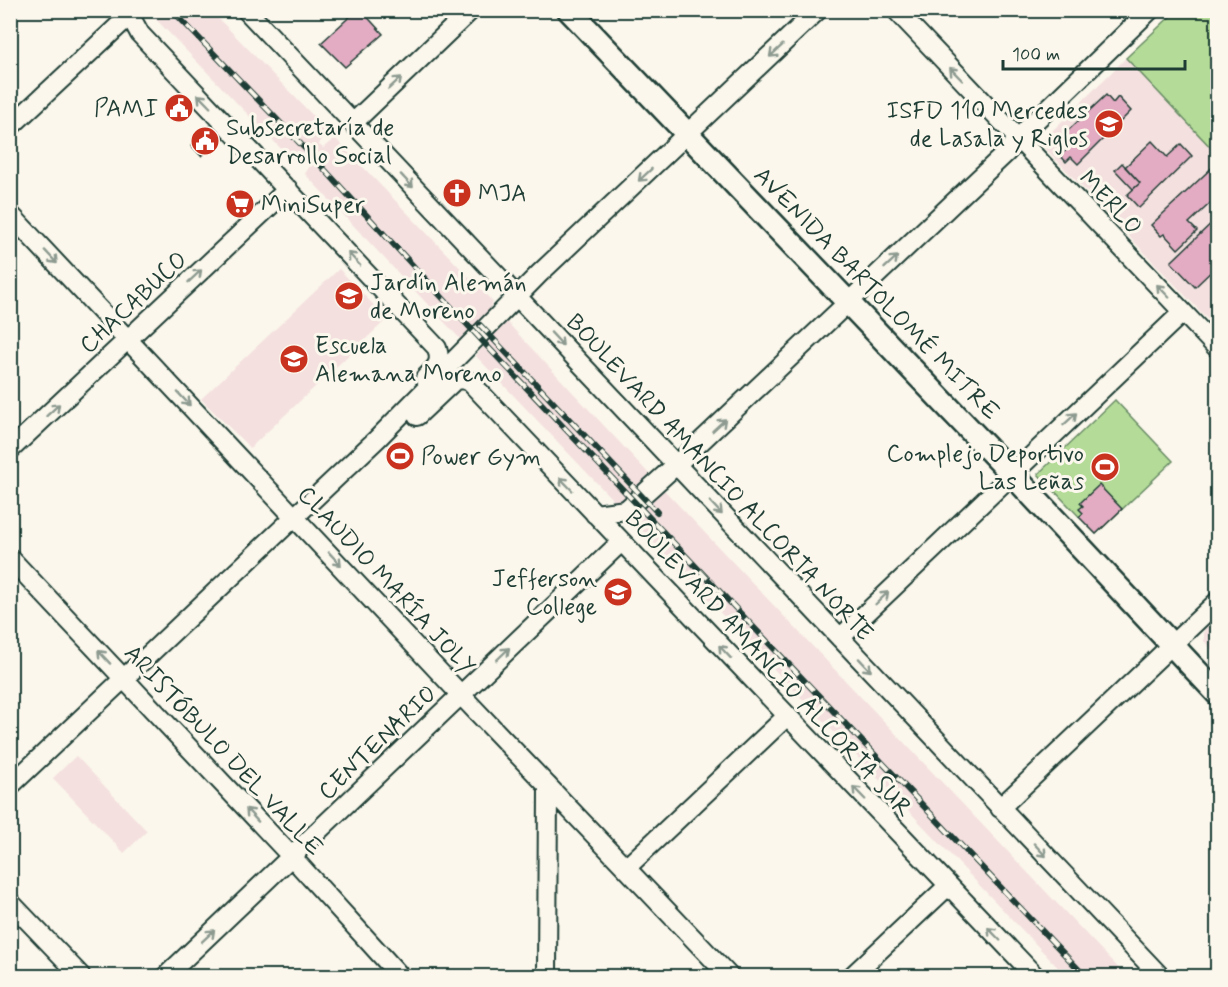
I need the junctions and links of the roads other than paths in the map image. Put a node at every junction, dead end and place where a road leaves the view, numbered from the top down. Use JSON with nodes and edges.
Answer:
{"nodes":[{"id":1,"x":246,"y":10,"type":"edge"},
{"id":2,"x":471,"y":10,"type":"edge"},
{"id":3,"x":569,"y":10,"type":"edge"},
{"id":4,"x":818,"y":10,"type":"edge"},
{"id":5,"x":896,"y":10,"type":"edge"},
{"id":6,"x":1150,"y":10,"type":"edge"},
{"id":7,"x":128,"y":13,"type":"edge"},
{"id":8,"x":353,"y":123,"type":"junction"},
{"id":9,"x":10,"y":127,"type":"edge"},
{"id":10,"x":688,"y":134,"type":"junction"},
{"id":11,"x":1018,"y":139,"type":"junction"},
{"id":12,"x":288,"y":189,"type":"junction"},
{"id":13,"x":10,"y":214,"type":"edge"},
{"id":14,"x":516,"y":297,"type":"junction"},
{"id":15,"x":848,"y":303,"type":"junction"},
{"id":16,"x":1183,"y":312,"type":"junction"},
{"id":17,"x":129,"y":339,"type":"junction"},
{"id":18,"x":1218,"y":349,"type":"edge"},
{"id":19,"x":10,"y":450,"type":"edge"},
{"id":20,"x":676,"y":465,"type":"junction"},
{"id":21,"x":1012,"y":474,"type":"junction"},
{"id":22,"x":626,"y":510,"type":"junction"},
{"id":23,"x":595,"y":514,"type":"junction"},
{"id":24,"x":299,"y":521,"type":"junction"},
{"id":25,"x":621,"y":542,"type":"junction"},
{"id":26,"x":10,"y":558,"type":"edge"},
{"id":27,"x":1218,"y":601,"type":"edge"},
{"id":28,"x":840,"y":638,"type":"junction"},
{"id":29,"x":1172,"y":644,"type":"junction"},
{"id":30,"x":124,"y":678,"type":"junction"},
{"id":31,"x":1218,"y":694,"type":"edge"},
{"id":32,"x":461,"y":695,"type":"junction"},
{"id":33,"x":786,"y":717,"type":"junction"},
{"id":34,"x":10,"y":786,"type":"edge"},
{"id":35,"x":548,"y":786,"type":"junction"},
{"id":36,"x":1000,"y":808,"type":"junction"},
{"id":37,"x":292,"y":857,"type":"junction"},
{"id":38,"x":626,"y":868,"type":"junction"},
{"id":39,"x":948,"y":886,"type":"junction"},
{"id":40,"x":10,"y":902,"type":"edge"},
{"id":41,"x":81,"y":976,"type":"edge"},
{"id":42,"x":166,"y":976,"type":"edge"},
{"id":43,"x":400,"y":976,"type":"edge"},
{"id":44,"x":547,"y":976,"type":"edge"},
{"id":45,"x":729,"y":976,"type":"edge"},
{"id":46,"x":852,"y":976,"type":"edge"},
{"id":47,"x":1035,"y":976,"type":"edge"},
{"id":48,"x":1160,"y":976,"type":"edge"}],
"edges":[{"from":1,"to":8,"type":"street","name":"BOULEVARD AMANCIO ALCORTA NORTE"},
{"from":8,"to":2,"type":"street","one_way":true},
{"from":3,"to":10,"type":"main road","name":"AVENIDA BARTOLOMÉ MITRE"},
{"from":4,"to":10,"type":"street","one_way":true},
{"from":11,"to":5,"type":"street","name":"MERLO","one_way":true},
{"from":6,"to":11,"type":"street"},
{"from":7,"to":9,"type":"street"},
{"from":12,"to":7,"type":"street","one_way":true},
{"from":8,"to":14,"type":"street","name":"BOULEVARD AMANCIO ALCORTA NORTE","one_way":true},
{"from":10,"to":14,"type":"street","one_way":true},
{"from":10,"to":15,"type":"main road","name":"AVENIDA BARTOLOMÉ MITRE"},
{"from":15,"to":11,"type":"street","one_way":true},
{"from":16,"to":11,"type":"street","name":"MERLO","one_way":true},
{"from":17,"to":12,"type":"street","name":"CHACABUCO","one_way":true},
{"from":24,"to":12,"type":"street","one_way":true},
{"from":13,"to":17,"type":"street","name":"CLAUDIO MARÍA JOLY","one_way":true},
{"from":14,"to":20,"type":"street","name":"BOULEVARD AMANCIO ALCORTA NORTE","one_way":true},
{"from":14,"to":24,"type":"street"},
{"from":20,"to":15,"type":"street","one_way":true},
{"from":15,"to":21,"type":"main road","name":"AVENIDA BARTOLOMÉ MITRE"},
{"from":16,"to":18,"type":"street","name":"MERLO"},
{"from":21,"to":16,"type":"street","one_way":true},
{"from":19,"to":17,"type":"street","name":"CHACABUCO","one_way":true},
{"from":17,"to":24,"type":"street","name":"CLAUDIO MARÍA JOLY","one_way":true},
{"from":20,"to":22,"type":"street"},
{"from":20,"to":28,"type":"street","name":"BOULEVARD AMANCIO ALCORTA NORTE","one_way":true},
{"from":28,"to":21,"type":"street","one_way":true},
{"from":21,"to":29,"type":"main road","name":"AVENIDA BARTOLOMÉ MITRE"},
{"from":22,"to":23,"type":"street"},
{"from":22,"to":25,"type":"street"},
{"from":23,"to":24,"type":"street","name":"BOULEVARD AMANCIO ALCORTA SUR","one_way":true},
{"from":23,"to":25,"type":"street","name":"BOULEVARD AMANCIO ALCORTA SUR"},
{"from":24,"to":30,"type":"street"},
{"from":24,"to":32,"type":"street","name":"CLAUDIO MARÍA JOLY","one_way":true},
{"from":32,"to":25,"type":"street","name":"CENTENARIO","one_way":true},
{"from":33,"to":25,"type":"street","name":"BOULEVARD AMANCIO ALCORTA SUR","one_way":true},
{"from":30,"to":26,"type":"street","name":"ARISTÓBULO DEL VALLE","one_way":true},
{"from":27,"to":29,"type":"street"},
{"from":28,"to":36,"type":"street","name":"BOULEVARD AMANCIO ALCORTA NORTE","one_way":true},
{"from":29,"to":31,"type":"main road","name":"AVENIDA BARTOLOMÉ MITRE"},
{"from":29,"to":36,"type":"street"},
{"from":30,"to":34,"type":"street"},
{"from":37,"to":30,"type":"street","name":"ARISTÓBULO DEL VALLE","one_way":true},
{"from":32,"to":35,"type":"street","name":"CLAUDIO MARÍA JOLY"},
{"from":32,"to":37,"type":"street","name":"CENTENARIO"},
{"from":33,"to":38,"type":"street"},
{"from":39,"to":33,"type":"street","name":"BOULEVARD AMANCIO ALCORTA SUR","one_way":true},
{"from":35,"to":38,"type":"street","name":"CLAUDIO MARÍA JOLY"},
{"from":35,"to":44,"type":"street"},
{"from":36,"to":48,"type":"street","name":"BOULEVARD AMANCIO ALCORTA NORTE","one_way":true},
{"from":42,"to":37,"type":"street","name":"CENTENARIO","one_way":true},
{"from":37,"to":43,"type":"street","name":"ARISTÓBULO DEL VALLE"},
{"from":38,"to":45,"type":"street","name":"CLAUDIO MARÍA JOLY"},
{"from":39,"to":46,"type":"street"},
{"from":47,"to":39,"type":"street","name":"BOULEVARD AMANCIO ALCORTA SUR","one_way":true},
{"from":40,"to":41,"type":"street"}]}
